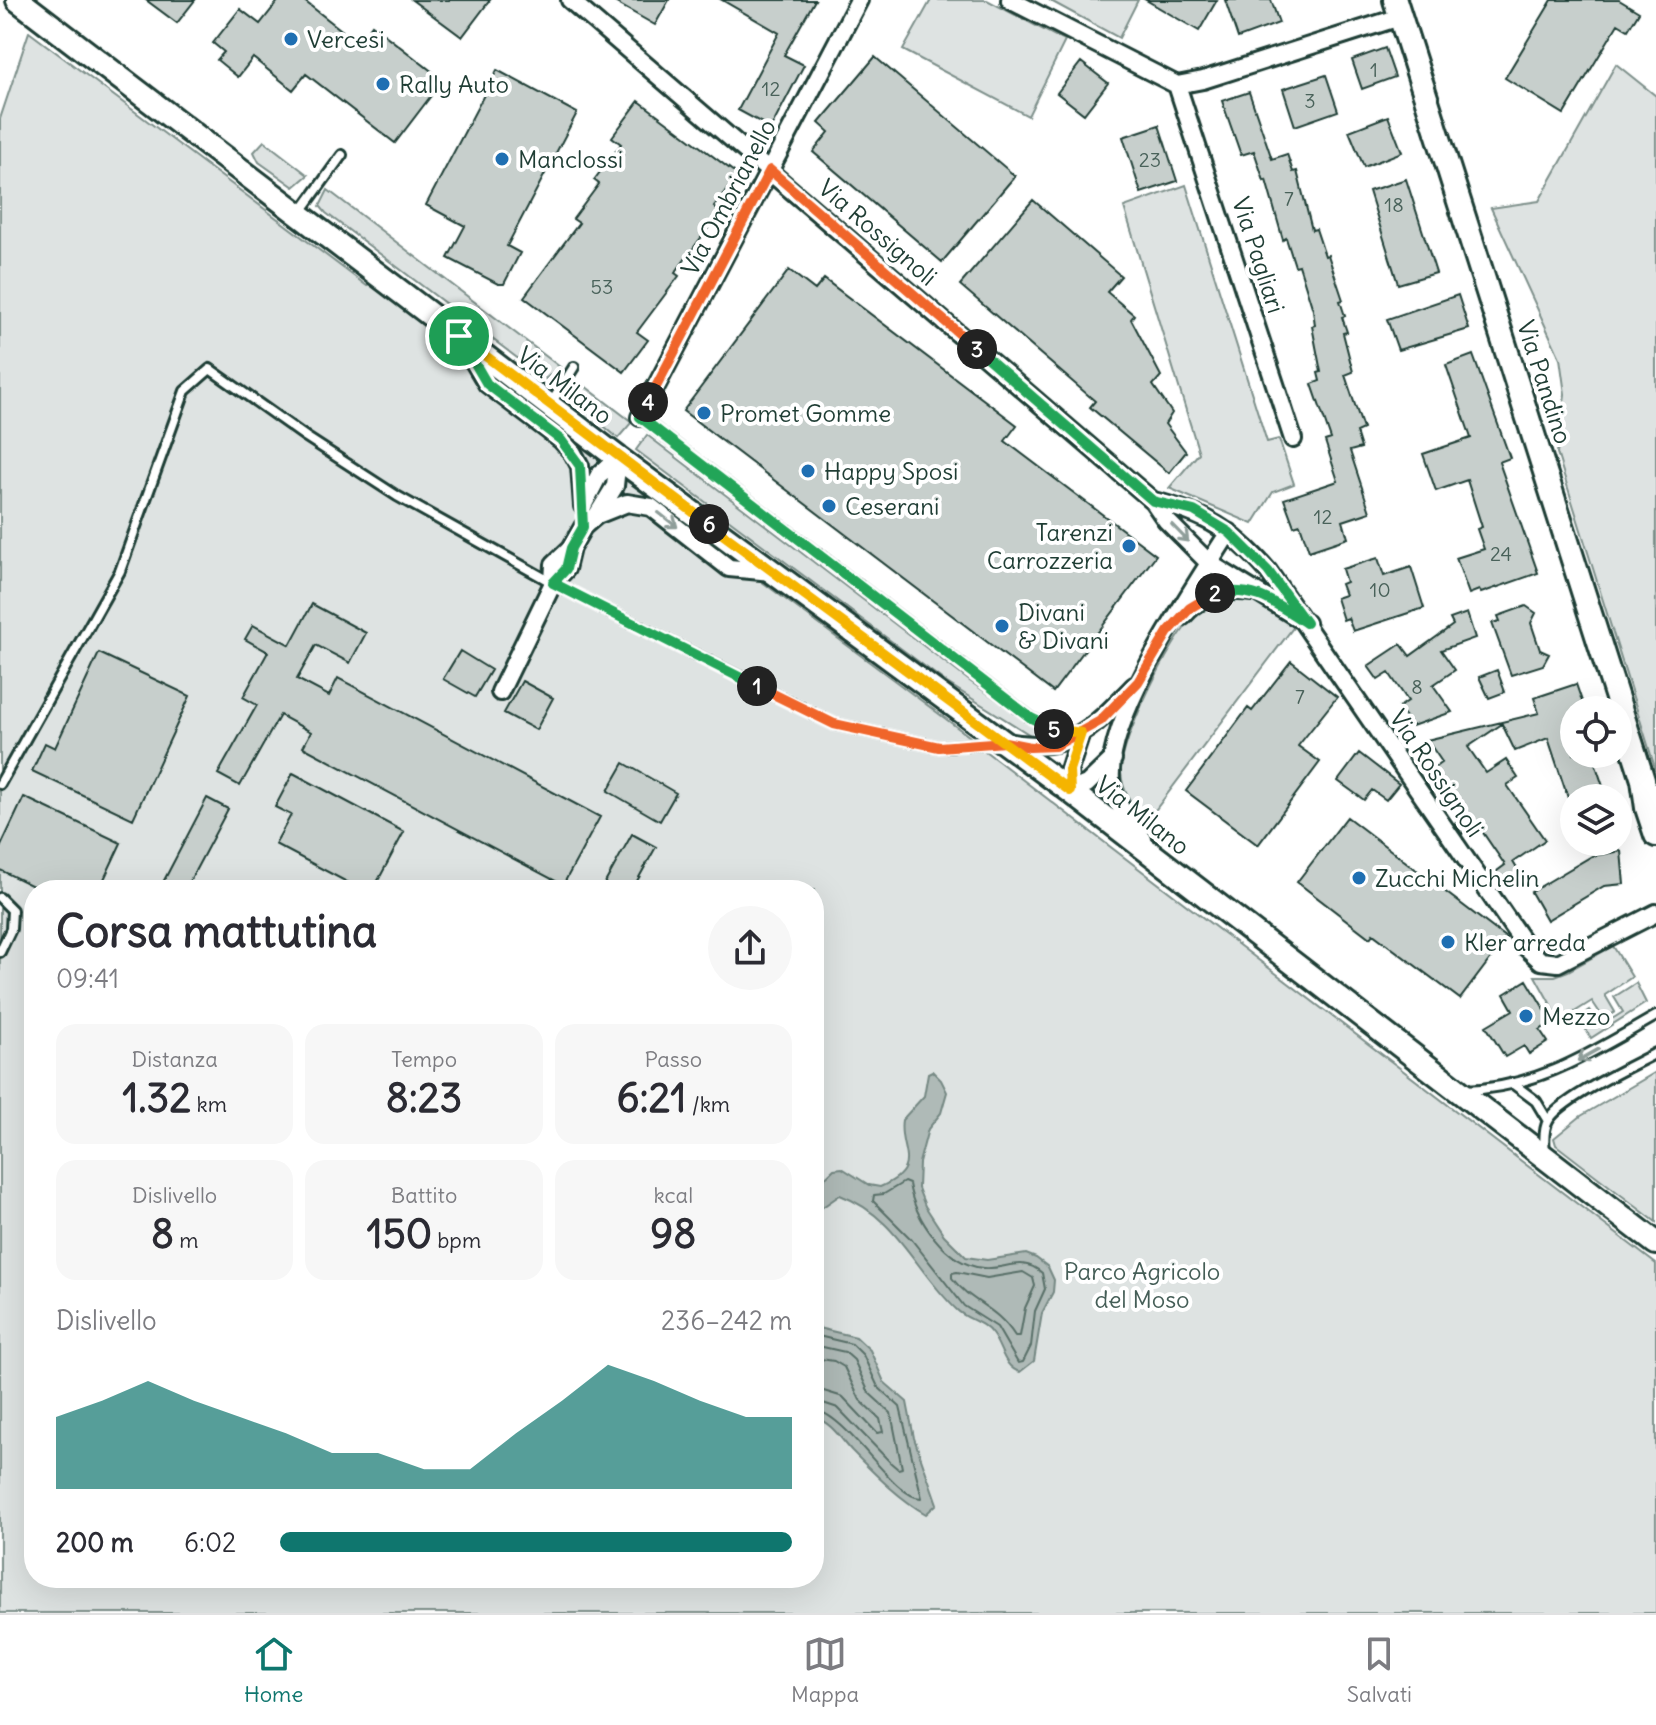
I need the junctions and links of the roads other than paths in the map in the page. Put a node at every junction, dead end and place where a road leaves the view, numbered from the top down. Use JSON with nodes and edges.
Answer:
{"nodes":[{"id":1,"x":18,"y":0,"type":"edge"},
{"id":2,"x":570,"y":0,"type":"edge"},
{"id":3,"x":859,"y":0,"type":"edge"},
{"id":4,"x":1010,"y":0,"type":"edge"},
{"id":5,"x":1398,"y":8,"type":"edge"},
{"id":6,"x":1177,"y":85,"type":"junction"},
{"id":7,"x":342,"y":155,"type":"dead end"},
{"id":8,"x":770,"y":170,"type":"junction"},
{"id":9,"x":299,"y":214,"type":"junction"},
{"id":10,"x":459,"y":336,"type":"junction"},
{"id":11,"x":574,"y":367,"type":"dead end"},
{"id":12,"x":549,"y":405,"type":"junction"},
{"id":13,"x":640,"y":417,"type":"joint"},
{"id":14,"x":1293,"y":439,"type":"dead end"},
{"id":15,"x":618,"y":458,"type":"junction"},
{"id":16,"x":1153,"y":501,"type":"junction"},
{"id":17,"x":590,"y":510,"type":"junction"},
{"id":18,"x":1229,"y":532,"type":"junction"},
{"id":19,"x":1209,"y":563,"type":"junction"},
{"id":20,"x":774,"y":572,"type":"junction"},
{"id":21,"x":553,"y":583,"type":"junction"},
{"id":22,"x":1260,"y":594,"type":"junction"},
{"id":23,"x":1306,"y":623,"type":"junction"},
{"id":24,"x":1168,"y":632,"type":"junction"},
{"id":25,"x":1138,"y":682,"type":"junction"},
{"id":26,"x":500,"y":692,"type":"dead end"},
{"id":27,"x":1081,"y":733,"type":"junction"},
{"id":28,"x":1005,"y":742,"type":"junction"},
{"id":29,"x":1113,"y":758,"type":"junction"},
{"id":30,"x":0,"y":784,"type":"edge"},
{"id":31,"x":1070,"y":791,"type":"junction"},
{"id":32,"x":1652,"y":805,"type":"edge"},
{"id":33,"x":1163,"y":863,"type":"junction"},
{"id":34,"x":0,"y":898,"type":"edge"},
{"id":35,"x":1656,"y":913,"type":"edge"},
{"id":36,"x":0,"y":952,"type":"edge"},
{"id":37,"x":1656,"y":1016,"type":"edge"},
{"id":38,"x":1656,"y":1053,"type":"edge"},
{"id":39,"x":1512,"y":1083,"type":"junction"},
{"id":40,"x":1456,"y":1090,"type":"junction"},
{"id":41,"x":1548,"y":1121,"type":"junction"},
{"id":42,"x":1546,"y":1158,"type":"junction"},
{"id":43,"x":1656,"y":1243,"type":"edge"}],
"edges":[{"from":1,"to":9,"type":"main road","name":"Via Milano"},
{"from":2,"to":8,"type":"street","name":"Via Rossignoli"},
{"from":3,"to":8,"type":"street","name":"Via Ombrianello"},
{"from":4,"to":6,"type":"street"},
{"from":5,"to":6,"type":"street"},
{"from":5,"to":32,"type":"main road","name":"Via Pandino"},
{"from":6,"to":14,"type":"street","name":"Via Pagliari"},
{"from":7,"to":9,"type":"lane"},
{"from":8,"to":13,"type":"street","name":"Via Ombrianello"},
{"from":8,"to":16,"type":"street","name":"Via Rossignoli"},
{"from":9,"to":10,"type":"main road","name":"Via Milano"},
{"from":10,"to":12,"type":"main road","name":"Via Milano"},
{"from":10,"to":17,"type":"street"},
{"from":11,"to":12,"type":"lane"},
{"from":12,"to":15,"type":"main road","name":"Via Milano"},
{"from":13,"to":27,"type":"lane"},
{"from":15,"to":17,"type":"street"},
{"from":15,"to":20,"type":"main road","name":"Via Milano"},
{"from":16,"to":18,"type":"street","name":"Via Rossignoli"},
{"from":16,"to":19,"type":"street","name":"Via Rossignoli","one_way":true},
{"from":17,"to":20,"type":"street","one_way":true},
{"from":17,"to":21,"type":"street"},
{"from":18,"to":19,"type":"street"},
{"from":18,"to":23,"type":"street","name":"Via Rossignoli"},
{"from":19,"to":22,"type":"street","name":"Via Rossignoli"},
{"from":19,"to":24,"type":"street","name":"Via Rossignoli"},
{"from":20,"to":28,"type":"main road","name":"Via Milano"},
{"from":21,"to":26,"type":"street"},
{"from":21,"to":28,"type":"lane"},
{"from":21,"to":30,"type":"lane"},
{"from":22,"to":23,"type":"street","name":"Via Rossignoli"},
{"from":22,"to":24,"type":"street","name":"Via Rossignoli"},
{"from":23,"to":35,"type":"street","name":"Via Rossignoli"},
{"from":24,"to":25,"type":"street","name":"Via Rossignoli"},
{"from":25,"to":27,"type":"street","name":"Via Rossignoli"},
{"from":25,"to":29,"type":"street","name":"Via Rossignoli"},
{"from":27,"to":28,"type":"street","name":"Via Rossignoli"},
{"from":27,"to":31,"type":"street"},
{"from":28,"to":31,"type":"main road","name":"Via Milano"},
{"from":29,"to":31,"type":"street","name":"Via Rossignoli"},
{"from":29,"to":33,"type":"street","name":"Via Rossignoli"},
{"from":31,"to":33,"type":"main road","name":"Via Milano"},
{"from":33,"to":40,"type":"main road","name":"Via Milano"},
{"from":34,"to":36,"type":"lane"},
{"from":37,"to":39,"type":"lane","one_way":true},
{"from":38,"to":41,"type":"lane"},
{"from":39,"to":40,"type":"lane"},
{"from":39,"to":41,"type":"lane"},
{"from":40,"to":42,"type":"main road","name":"Via Milano"},
{"from":41,"to":42,"type":"lane"},
{"from":42,"to":43,"type":"main road","name":"Via Milano"}]}
